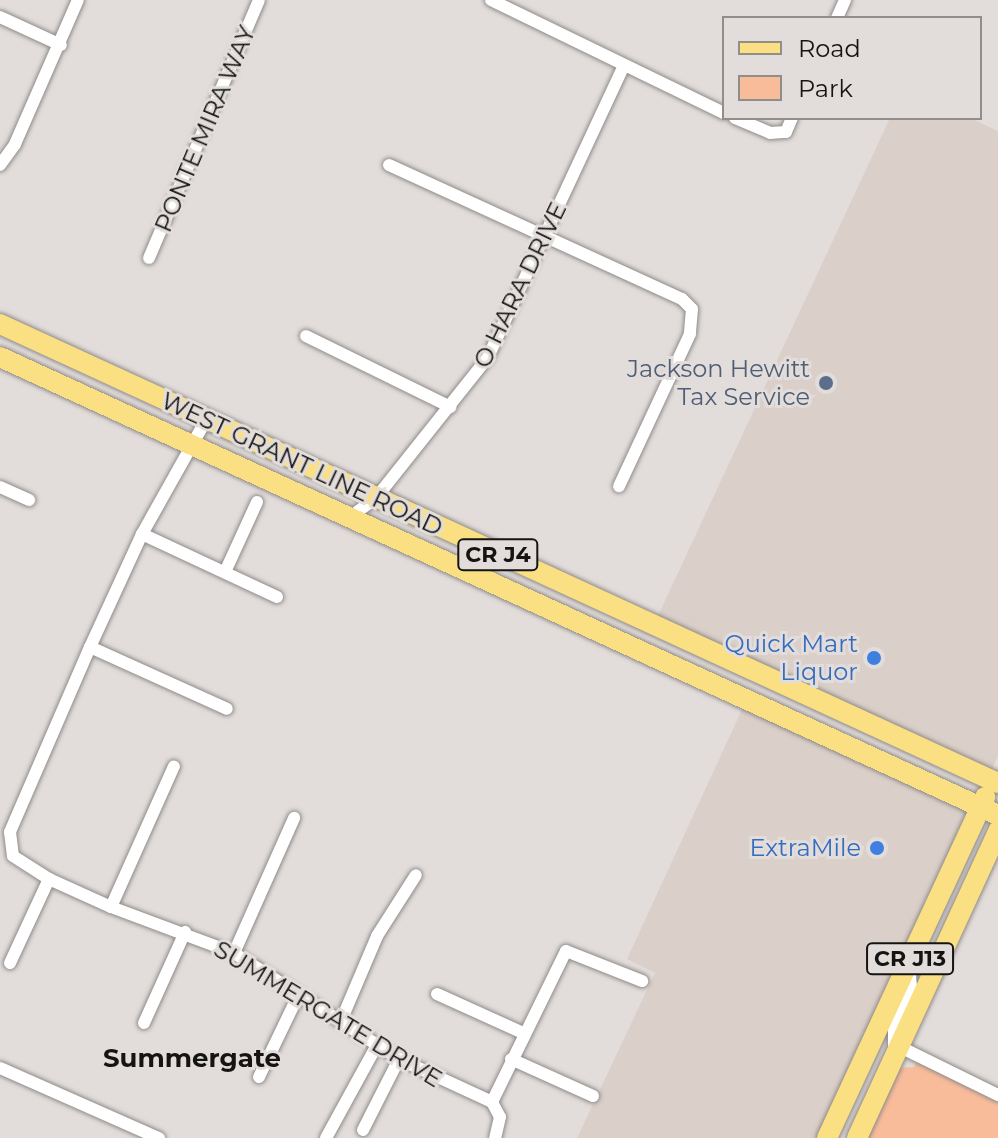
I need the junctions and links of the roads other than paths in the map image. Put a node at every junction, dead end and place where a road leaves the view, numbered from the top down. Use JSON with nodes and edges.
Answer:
{"nodes":[{"id":1,"x":78,"y":0,"type":"edge"},
{"id":2,"x":259,"y":0,"type":"edge"},
{"id":3,"x":491,"y":0,"type":"edge"},
{"id":4,"x":0,"y":17,"type":"edge"},
{"id":5,"x":61,"y":45,"type":"junction"},
{"id":6,"x":624,"y":65,"type":"junction"},
{"id":7,"x":722,"y":112,"type":"edge"},
{"id":8,"x":740,"y":120,"type":"edge"},
{"id":9,"x":791,"y":120,"type":"edge"},
{"id":10,"x":0,"y":165,"type":"edge"},
{"id":11,"x":389,"y":165,"type":"dead end"},
{"id":12,"x":544,"y":235,"type":"junction"},
{"id":13,"x":149,"y":258,"type":"dead end"},
{"id":14,"x":0,"y":324,"type":"edge"},
{"id":15,"x":306,"y":336,"type":"dead end"},
{"id":16,"x":0,"y":357,"type":"edge"},
{"id":17,"x":450,"y":407,"type":"junction"},
{"id":18,"x":206,"y":420,"type":"junction"},
{"id":19,"x":193,"y":446,"type":"junction"},
{"id":20,"x":619,"y":486,"type":"dead end"},
{"id":21,"x":0,"y":487,"type":"edge"},
{"id":22,"x":376,"y":498,"type":"junction"},
{"id":23,"x":29,"y":500,"type":"dead end"},
{"id":24,"x":257,"y":502,"type":"dead end"},
{"id":25,"x":350,"y":517,"type":"junction"},
{"id":26,"x":142,"y":534,"type":"junction"},
{"id":27,"x":225,"y":572,"type":"junction"},
{"id":28,"x":277,"y":597,"type":"dead end"},
{"id":29,"x":599,"y":601,"type":"junction"},
{"id":30,"x":538,"y":604,"type":"junction"},
{"id":31,"x":90,"y":647,"type":"junction"},
{"id":32,"x":227,"y":709,"type":"dead end"},
{"id":33,"x":174,"y":766,"type":"dead end"},
{"id":34,"x":996,"y":777,"type":"edge"},
{"id":35,"x":989,"y":810,"type":"edge"},
{"id":36,"x":294,"y":818,"type":"dead end"},
{"id":37,"x":998,"y":831,"type":"edge"},
{"id":38,"x":416,"y":875,"type":"dead end"},
{"id":39,"x":49,"y":879,"type":"junction"},
{"id":40,"x":111,"y":907,"type":"junction"},
{"id":41,"x":185,"y":932,"type":"junction"},
{"id":42,"x":234,"y":953,"type":"junction"},
{"id":43,"x":10,"y":963,"type":"dead end"},
{"id":44,"x":908,"y":963,"type":"junction"},
{"id":45,"x":642,"y":981,"type":"dead end"},
{"id":46,"x":437,"y":994,"type":"dead end"},
{"id":47,"x":297,"y":998,"type":"junction"},
{"id":48,"x":341,"y":1021,"type":"junction"},
{"id":49,"x":144,"y":1023,"type":"dead end"},
{"id":50,"x":523,"y":1033,"type":"junction"},
{"id":51,"x":377,"y":1045,"type":"junction"},
{"id":52,"x":898,"y":1049,"type":"junction"},
{"id":53,"x":399,"y":1059,"type":"junction"},
{"id":54,"x":511,"y":1059,"type":"junction"},
{"id":55,"x":0,"y":1068,"type":"edge"},
{"id":56,"x":259,"y":1077,"type":"dead end"},
{"id":57,"x":998,"y":1095,"type":"edge"},
{"id":58,"x":593,"y":1096,"type":"dead end"},
{"id":59,"x":492,"y":1102,"type":"junction"},
{"id":60,"x":363,"y":1130,"type":"dead end"},
{"id":61,"x":159,"y":1138,"type":"edge"},
{"id":62,"x":326,"y":1138,"type":"edge"},
{"id":63,"x":495,"y":1138,"type":"edge"},
{"id":64,"x":827,"y":1138,"type":"edge"},
{"id":65,"x":857,"y":1138,"type":"edge"}],
"edges":[{"from":1,"to":5,"type":"street"},
{"from":2,"to":13,"type":"street","name":"PONTE MIRA WAY"},
{"from":3,"to":6,"type":"street"},
{"from":4,"to":5,"type":"street"},
{"from":5,"to":10,"type":"street"},
{"from":6,"to":7,"type":"street"},
{"from":6,"to":12,"type":"street","name":"O HARA DRIVE"},
{"from":8,"to":9,"type":"street"},
{"from":11,"to":12,"type":"street"},
{"from":12,"to":17,"type":"street","name":"O HARA DRIVE"},
{"from":12,"to":20,"type":"street"},
{"from":14,"to":18,"type":"main road","name":"WEST GRANT LINE ROAD","number":"CR J4"},
{"from":15,"to":17,"type":"street"},
{"from":16,"to":19,"type":"main road","name":"WEST GRANT LINE ROAD","number":"CR J4"},
{"from":17,"to":22,"type":"street","name":"O HARA DRIVE"},
{"from":18,"to":19,"type":"street","name":"SUMMERGATE DRIVE"},
{"from":18,"to":22,"type":"main road","name":"WEST GRANT LINE ROAD","number":"CR J4"},
{"from":19,"to":25,"type":"main road","name":"WEST GRANT LINE ROAD","number":"CR J4"},
{"from":19,"to":26,"type":"street","name":"SUMMERGATE DRIVE"},
{"from":21,"to":23,"type":"street"},
{"from":22,"to":25,"type":"street","name":"O HARA DRIVE"},
{"from":22,"to":29,"type":"main road","name":"WEST GRANT LINE ROAD","number":"CR J4"},
{"from":24,"to":27,"type":"street"},
{"from":25,"to":30,"type":"main road","name":"WEST GRANT LINE ROAD","number":"CR J4"},
{"from":26,"to":27,"type":"street"},
{"from":26,"to":31,"type":"street","name":"SUMMERGATE DRIVE"},
{"from":27,"to":28,"type":"street"},
{"from":29,"to":30,"type":"main road"},
{"from":29,"to":34,"type":"main road","name":"WEST GRANT LINE ROAD","number":"CR J4"},
{"from":30,"to":35,"type":"main road","name":"WEST GRANT LINE ROAD","number":"CR J4"},
{"from":31,"to":32,"type":"street"},
{"from":31,"to":39,"type":"street","name":"SUMMERGATE DRIVE"},
{"from":33,"to":40,"type":"street"},
{"from":34,"to":35,"type":"main road","number":"CR J13"},
{"from":35,"to":44,"type":"main road","number":"CR J13"},
{"from":36,"to":42,"type":"street"},
{"from":37,"to":52,"type":"main road","number":"CR J13"},
{"from":38,"to":48,"type":"street"},
{"from":39,"to":40,"type":"street","name":"SUMMERGATE DRIVE"},
{"from":39,"to":43,"type":"street"},
{"from":40,"to":41,"type":"street","name":"SUMMERGATE DRIVE"},
{"from":41,"to":42,"type":"street","name":"SUMMERGATE DRIVE"},
{"from":41,"to":49,"type":"street"},
{"from":42,"to":47,"type":"street","name":"SUMMERGATE DRIVE"},
{"from":44,"to":52,"type":"street"},
{"from":44,"to":64,"type":"main road","number":"CR J13"},
{"from":45,"to":50,"type":"street"},
{"from":46,"to":50,"type":"street"},
{"from":47,"to":48,"type":"street","name":"SUMMERGATE DRIVE"},
{"from":47,"to":56,"type":"street"},
{"from":48,"to":51,"type":"street","name":"SUMMERGATE DRIVE"},
{"from":50,"to":54,"type":"street"},
{"from":51,"to":53,"type":"street","name":"SUMMERGATE DRIVE"},
{"from":51,"to":62,"type":"street"},
{"from":52,"to":57,"type":"street"},
{"from":52,"to":65,"type":"main road","number":"CR J13"},
{"from":53,"to":59,"type":"street","name":"SUMMERGATE DRIVE"},
{"from":53,"to":60,"type":"street"},
{"from":54,"to":58,"type":"street"},
{"from":54,"to":59,"type":"street"},
{"from":55,"to":61,"type":"street"},
{"from":59,"to":63,"type":"street"}]}
